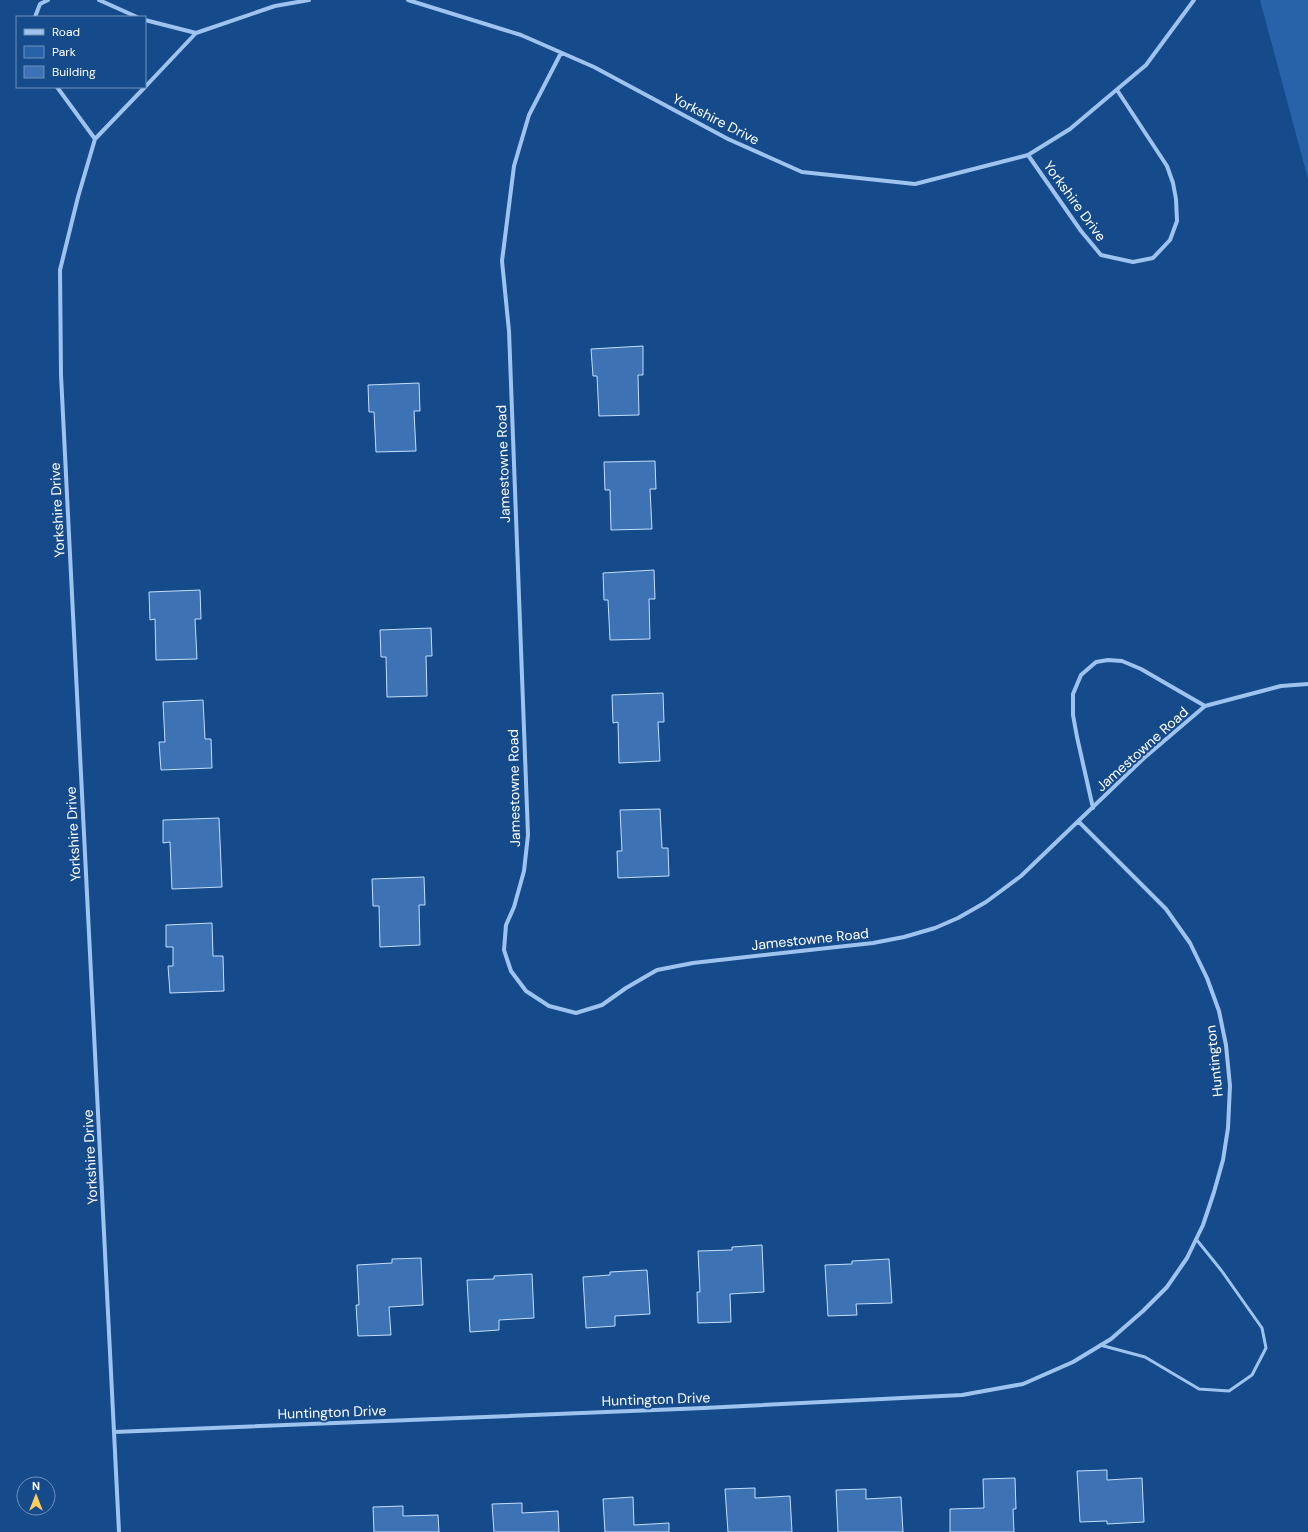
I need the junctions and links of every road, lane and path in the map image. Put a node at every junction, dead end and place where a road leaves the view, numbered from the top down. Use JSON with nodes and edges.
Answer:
{"nodes":[{"id":1,"x":48,"y":0,"type":"edge"},
{"id":2,"x":99,"y":0,"type":"edge"},
{"id":3,"x":309,"y":0,"type":"edge"},
{"id":4,"x":408,"y":0,"type":"edge"},
{"id":5,"x":1194,"y":0,"type":"edge"},
{"id":6,"x":35,"y":16,"type":"edge"},
{"id":7,"x":135,"y":16,"type":"edge"},
{"id":8,"x":146,"y":20,"type":"edge"},
{"id":9,"x":196,"y":33,"type":"junction"},
{"id":10,"x":562,"y":53,"type":"junction"},
{"id":11,"x":146,"y":86,"type":"edge"},
{"id":12,"x":58,"y":88,"type":"edge"},
{"id":13,"x":144,"y":88,"type":"edge"},
{"id":14,"x":1117,"y":90,"type":"junction"},
{"id":15,"x":95,"y":139,"type":"junction"},
{"id":16,"x":1028,"y":155,"type":"junction"},
{"id":17,"x":1308,"y":684,"type":"edge"},
{"id":18,"x":1206,"y":706,"type":"junction"},
{"id":19,"x":1093,"y":808,"type":"junction"},
{"id":20,"x":1079,"y":822,"type":"junction"},
{"id":21,"x":1196,"y":1239,"type":"junction"},
{"id":22,"x":1167,"y":1287,"type":"joint"},
{"id":23,"x":1100,"y":1345,"type":"junction"},
{"id":24,"x":114,"y":1432,"type":"junction"},
{"id":25,"x":119,"y":1532,"type":"edge"}],
"edges":[{"from":1,"to":6,"type":"street"},
{"from":2,"to":7,"type":"street"},
{"from":3,"to":9,"type":"street","name":"Yorkshire Drive"},
{"from":4,"to":10,"type":"street","name":"Yorkshire Drive"},
{"from":5,"to":14,"type":"street","name":"Yorkshire Drive"},
{"from":8,"to":9,"type":"street"},
{"from":9,"to":11,"type":"street","name":"Yorkshire Drive"},
{"from":10,"to":16,"type":"street","name":"Yorkshire Drive"},
{"from":10,"to":20,"type":"street","name":"Jamestowne Road"},
{"from":12,"to":15,"type":"street"},
{"from":13,"to":15,"type":"street","name":"Yorkshire Drive"},
{"from":14,"to":16,"type":"street","name":"Yorkshire Drive"},
{"from":14,"to":16,"type":"street","name":"Yorkshire Drive"},
{"from":15,"to":24,"type":"street","name":"Yorkshire Drive"},
{"from":17,"to":18,"type":"street","name":"Jamestowne Road"},
{"from":18,"to":19,"type":"street","name":"Jamestowne Road"},
{"from":18,"to":19,"type":"street","name":"Jamestowne Road"},
{"from":19,"to":20,"type":"street","name":"Jamestowne Road"},
{"from":20,"to":21,"type":"street","name":"Huntington"},
{"from":21,"to":22,"type":"street","name":"Huntington"},
{"from":21,"to":23,"type":"lane"},
{"from":22,"to":23,"type":"street","name":"Huntington Drive"},
{"from":23,"to":24,"type":"street","name":"Huntington Drive"},
{"from":24,"to":25,"type":"street","name":"Yorkshire Drive"}]}
